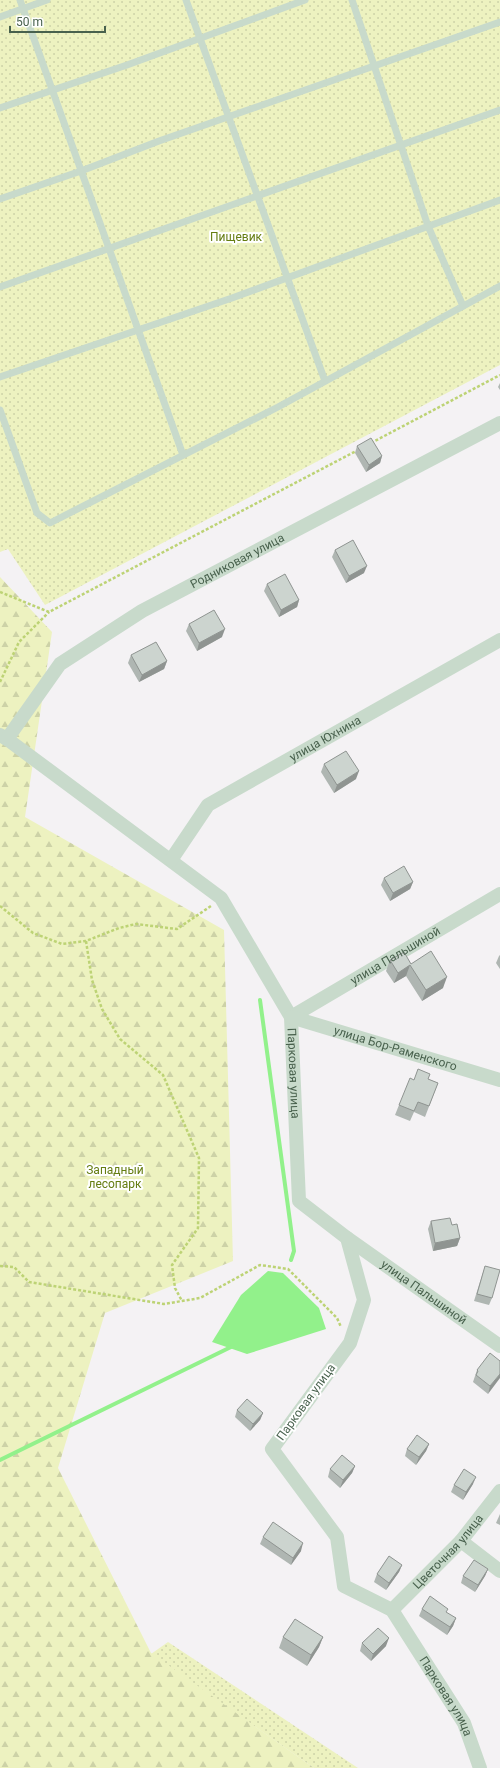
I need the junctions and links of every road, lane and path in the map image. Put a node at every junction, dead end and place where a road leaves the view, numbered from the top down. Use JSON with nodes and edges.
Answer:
{"nodes":[{"id":1,"x":20,"y":0,"type":"edge"},
{"id":2,"x":47,"y":0,"type":"edge"},
{"id":3,"x":186,"y":0,"type":"edge"},
{"id":4,"x":306,"y":0,"type":"edge"},
{"id":5,"x":352,"y":0,"type":"edge"},
{"id":6,"x":23,"y":9,"type":"junction"},
{"id":7,"x":0,"y":17,"type":"edge"},
{"id":8,"x":500,"y":22,"type":"edge"},
{"id":9,"x":200,"y":38,"type":"junction"},
{"id":10,"x":374,"y":66,"type":"junction"},
{"id":11,"x":52,"y":90,"type":"junction"},
{"id":12,"x":0,"y":108,"type":"edge"},
{"id":13,"x":500,"y":110,"type":"edge"},
{"id":14,"x":229,"y":118,"type":"junction"},
{"id":15,"x":401,"y":145,"type":"junction"},
{"id":16,"x":81,"y":171,"type":"junction"},
{"id":17,"x":257,"y":197,"type":"junction"},
{"id":18,"x":0,"y":199,"type":"edge"},
{"id":19,"x":500,"y":200,"type":"edge"},
{"id":20,"x":428,"y":226,"type":"junction"},
{"id":21,"x":109,"y":249,"type":"junction"},
{"id":22,"x":286,"y":277,"type":"junction"},
{"id":23,"x":500,"y":286,"type":"edge"},
{"id":24,"x":0,"y":287,"type":"edge"},
{"id":25,"x":463,"y":306,"type":"junction"},
{"id":26,"x":138,"y":330,"type":"junction"},
{"id":27,"x":500,"y":375,"type":"edge"},
{"id":28,"x":0,"y":377,"type":"edge"},
{"id":29,"x":325,"y":381,"type":"junction"},
{"id":30,"x":0,"y":410,"type":"edge"},
{"id":31,"x":500,"y":422,"type":"edge"},
{"id":32,"x":366,"y":445,"type":"edge"},
{"id":33,"x":359,"y":449,"type":"edge"},
{"id":34,"x":183,"y":455,"type":"junction"},
{"id":35,"x":0,"y":592,"type":"edge"},
{"id":36,"x":49,"y":612,"type":"junction"},
{"id":37,"x":500,"y":640,"type":"edge"},
{"id":38,"x":0,"y":682,"type":"edge"},
{"id":39,"x":4,"y":737,"type":"edge"},
{"id":40,"x":171,"y":860,"type":"junction"},
{"id":41,"x":500,"y":894,"type":"edge"},
{"id":42,"x":221,"y":898,"type":"junction"},
{"id":43,"x":0,"y":906,"type":"edge"},
{"id":44,"x":86,"y":941,"type":"junction"},
{"id":45,"x":291,"y":1017,"type":"junction"},
{"id":46,"x":500,"y":1080,"type":"edge"},
{"id":47,"x":347,"y":1238,"type":"junction"},
{"id":48,"x":0,"y":1266,"type":"edge"},
{"id":49,"x":182,"y":1301,"type":"junction"},
{"id":50,"x":337,"y":1318,"type":"dead end"},
{"id":51,"x":500,"y":1346,"type":"edge"},
{"id":52,"x":500,"y":1491,"type":"edge"},
{"id":53,"x":461,"y":1542,"type":"junction"},
{"id":54,"x":500,"y":1571,"type":"edge"},
{"id":55,"x":392,"y":1610,"type":"junction"},
{"id":56,"x":480,"y":1768,"type":"edge"}],
"edges":[{"from":1,"to":6,"type":"lane"},
{"from":2,"to":6,"type":"lane"},
{"from":3,"to":9,"type":"lane"},
{"from":4,"to":9,"type":"lane"},
{"from":5,"to":10,"type":"lane"},
{"from":6,"to":7,"type":"lane"},
{"from":6,"to":11,"type":"lane"},
{"from":8,"to":10,"type":"lane"},
{"from":9,"to":11,"type":"lane"},
{"from":9,"to":14,"type":"lane"},
{"from":10,"to":14,"type":"lane"},
{"from":10,"to":15,"type":"lane"},
{"from":11,"to":12,"type":"lane"},
{"from":11,"to":16,"type":"lane"},
{"from":13,"to":15,"type":"lane"},
{"from":14,"to":16,"type":"lane"},
{"from":14,"to":17,"type":"lane"},
{"from":15,"to":17,"type":"lane"},
{"from":15,"to":20,"type":"lane"},
{"from":16,"to":18,"type":"lane"},
{"from":16,"to":21,"type":"lane"},
{"from":17,"to":21,"type":"lane"},
{"from":17,"to":22,"type":"lane"},
{"from":19,"to":20,"type":"lane"},
{"from":20,"to":22,"type":"lane"},
{"from":20,"to":25,"type":"lane"},
{"from":21,"to":24,"type":"lane"},
{"from":21,"to":26,"type":"lane"},
{"from":22,"to":26,"type":"lane"},
{"from":22,"to":29,"type":"lane"},
{"from":23,"to":25,"type":"lane"},
{"from":25,"to":29,"type":"lane"},
{"from":26,"to":28,"type":"lane"},
{"from":26,"to":34,"type":"lane"},
{"from":27,"to":32,"type":"path"},
{"from":29,"to":34,"type":"lane"},
{"from":30,"to":34,"type":"lane"},
{"from":31,"to":39,"type":"street","name":"Родниковая улица"},
{"from":33,"to":36,"type":"path"},
{"from":35,"to":36,"type":"path"},
{"from":36,"to":38,"type":"path"},
{"from":37,"to":40,"type":"street","name":"улица Юхнина"},
{"from":39,"to":40,"type":"street"},
{"from":40,"to":42,"type":"street"},
{"from":41,"to":45,"type":"street","name":"улица Пальшиной"},
{"from":42,"to":44,"type":"path"},
{"from":42,"to":45,"type":"street"},
{"from":43,"to":44,"type":"path"},
{"from":44,"to":49,"type":"path"},
{"from":45,"to":46,"type":"street","name":"улица Бор-Раменского"},
{"from":45,"to":47,"type":"street","name":"Парковая улица"},
{"from":47,"to":51,"type":"street","name":"улица Пальшиной"},
{"from":47,"to":55,"type":"street","name":"Парковая улица"},
{"from":48,"to":49,"type":"path"},
{"from":49,"to":50,"type":"path"},
{"from":52,"to":53,"type":"street","name":"Цветочная улица"},
{"from":53,"to":54,"type":"street"},
{"from":53,"to":55,"type":"street","name":"Цветочная улица"},
{"from":55,"to":56,"type":"street","name":"Парковая улица"}]}
